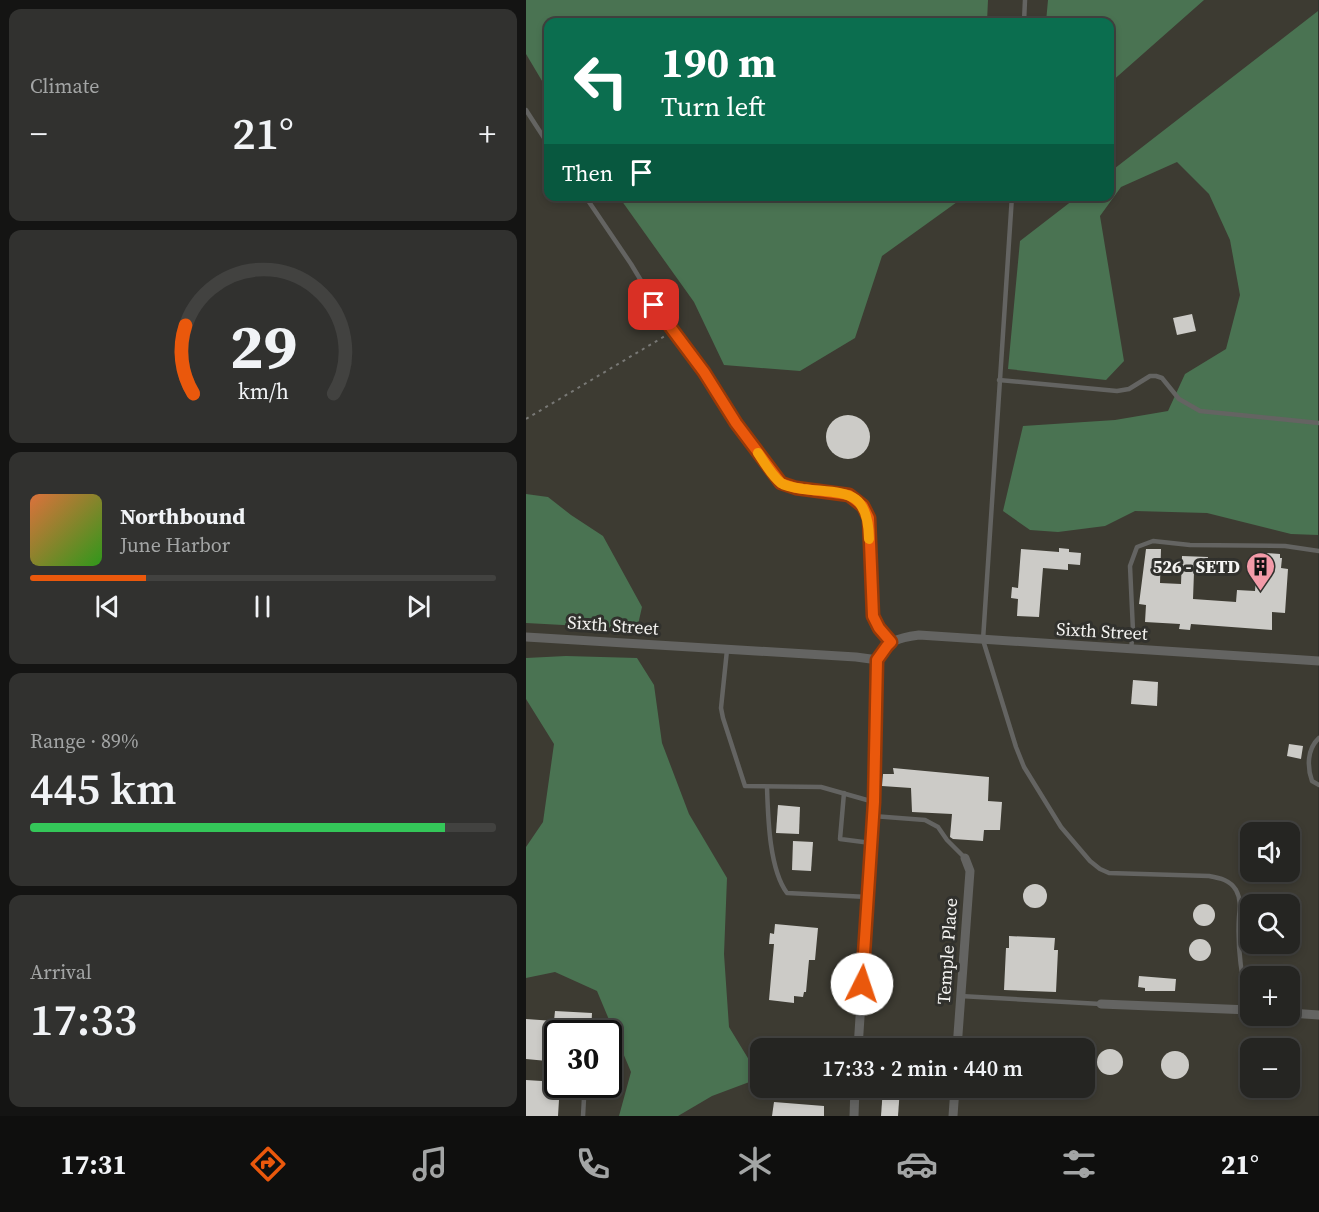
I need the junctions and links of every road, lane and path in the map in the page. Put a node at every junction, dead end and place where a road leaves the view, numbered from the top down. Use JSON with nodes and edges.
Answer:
{"nodes":[{"id":1,"x":1025,"y":0,"type":"edge"},
{"id":2,"x":1024,"y":18,"type":"edge"},
{"id":3,"x":526,"y":110,"type":"edge"},
{"id":4,"x":544,"y":138,"type":"edge"},
{"id":5,"x":588,"y":201,"type":"edge"},
{"id":6,"x":1012,"y":201,"type":"edge"},
{"id":7,"x":672,"y":332,"type":"junction"},
{"id":8,"x":999,"y":380,"type":"junction"},
{"id":9,"x":526,"y":419,"type":"edge"},
{"id":10,"x":1318,"y":423,"type":"edge"},
{"id":11,"x":1318,"y":551,"type":"edge"},
{"id":12,"x":526,"y":637,"type":"edge"},
{"id":13,"x":983,"y":640,"type":"junction"},
{"id":14,"x":889,"y":644,"type":"junction"},
{"id":15,"x":1130,"y":649,"type":"junction"},
{"id":16,"x":727,"y":650,"type":"junction"},
{"id":17,"x":877,"y":660,"type":"junction"},
{"id":18,"x":1318,"y":661,"type":"edge"},
{"id":19,"x":1318,"y":738,"type":"edge"},
{"id":20,"x":1318,"y":785,"type":"edge"},
{"id":21,"x":767,"y":787,"type":"junction"},
{"id":22,"x":844,"y":793,"type":"junction"},
{"id":23,"x":874,"y":802,"type":"junction"},
{"id":24,"x":873,"y":816,"type":"junction"},
{"id":25,"x":871,"y":843,"type":"junction"},
{"id":26,"x":965,"y":858,"type":"joint"},
{"id":27,"x":868,"y":897,"type":"junction"},
{"id":28,"x":1240,"y":968,"type":"edge"},
{"id":29,"x":960,"y":996,"type":"junction"},
{"id":30,"x":1101,"y":1004,"type":"joint"},
{"id":31,"x":1240,"y":1010,"type":"edge"},
{"id":32,"x":1300,"y":1014,"type":"edge"},
{"id":33,"x":1318,"y":1015,"type":"edge"},
{"id":34,"x":859,"y":1038,"type":"edge"},
{"id":35,"x":958,"y":1038,"type":"edge"},
{"id":36,"x":584,"y":1098,"type":"edge"},
{"id":37,"x":855,"y":1098,"type":"edge"},
{"id":38,"x":954,"y":1098,"type":"edge"},
{"id":39,"x":583,"y":1116,"type":"edge"},
{"id":40,"x":854,"y":1116,"type":"edge"},
{"id":41,"x":953,"y":1116,"type":"edge"}],
"edges":[{"from":1,"to":2,"type":"lane"},
{"from":3,"to":4,"type":"lane"},
{"from":5,"to":7,"type":"lane"},
{"from":6,"to":8,"type":"lane"},
{"from":7,"to":9,"type":"path"},
{"from":7,"to":14,"type":"lane"},
{"from":8,"to":10,"type":"lane"},
{"from":8,"to":13,"type":"lane"},
{"from":11,"to":15,"type":"lane"},
{"from":12,"to":16,"type":"street","name":"Sixth Street"},
{"from":13,"to":14,"type":"street","name":"Sixth Street"},
{"from":13,"to":15,"type":"street","name":"Sixth Street"},
{"from":13,"to":28,"type":"lane"},
{"from":14,"to":17,"type":"street"},
{"from":15,"to":18,"type":"street","name":"Sixth Street"},
{"from":16,"to":17,"type":"street","name":"Sixth Street"},
{"from":16,"to":21,"type":"lane"},
{"from":17,"to":23,"type":"street"},
{"from":19,"to":20,"type":"lane"},
{"from":21,"to":22,"type":"lane"},
{"from":21,"to":27,"type":"lane"},
{"from":22,"to":23,"type":"lane"},
{"from":22,"to":25,"type":"lane"},
{"from":23,"to":24,"type":"street"},
{"from":24,"to":25,"type":"street"},
{"from":24,"to":26,"type":"lane"},
{"from":25,"to":27,"type":"street"},
{"from":26,"to":29,"type":"street","name":"Temple Place"},
{"from":27,"to":34,"type":"street"},
{"from":29,"to":30,"type":"lane"},
{"from":29,"to":35,"type":"street","name":"Temple Place"},
{"from":30,"to":31,"type":"street"},
{"from":32,"to":33,"type":"street"},
{"from":36,"to":39,"type":"lane"},
{"from":37,"to":40,"type":"street"},
{"from":38,"to":41,"type":"street"}]}
